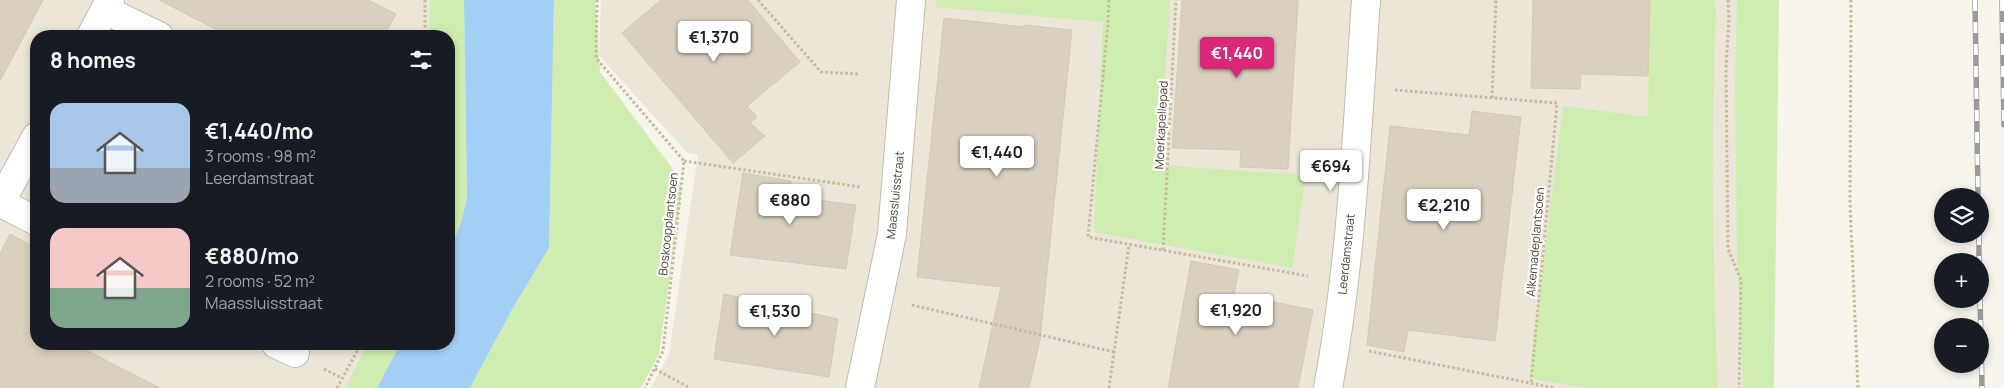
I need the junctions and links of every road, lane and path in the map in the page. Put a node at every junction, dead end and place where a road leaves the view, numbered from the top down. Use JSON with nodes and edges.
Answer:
{"nodes":[{"id":1,"x":425,"y":0,"type":"edge"},
{"id":2,"x":597,"y":0,"type":"edge"},
{"id":3,"x":758,"y":0,"type":"edge"},
{"id":4,"x":911,"y":0,"type":"edge"},
{"id":5,"x":1109,"y":0,"type":"edge"},
{"id":6,"x":1176,"y":0,"type":"edge"},
{"id":7,"x":1366,"y":0,"type":"edge"},
{"id":8,"x":1496,"y":0,"type":"edge"},
{"id":9,"x":1728,"y":0,"type":"edge"},
{"id":10,"x":1851,"y":0,"type":"edge"},
{"id":11,"x":108,"y":5,"type":"edge"},
{"id":12,"x":93,"y":30,"type":"edge"},
{"id":13,"x":149,"y":30,"type":"edge"},
{"id":14,"x":425,"y":30,"type":"edge"},
{"id":15,"x":858,"y":74,"type":"dead end"},
{"id":16,"x":1360,"y":87,"type":"junction"},
{"id":17,"x":1492,"y":98,"type":"junction"},
{"id":18,"x":30,"y":148,"type":"edge"},
{"id":19,"x":684,"y":161,"type":"junction"},
{"id":20,"x":896,"y":192,"type":"junction"},
{"id":21,"x":0,"y":203,"type":"edge"},
{"id":22,"x":30,"y":218,"type":"edge"},
{"id":23,"x":1129,"y":245,"type":"junction"},
{"id":24,"x":1163,"y":250,"type":"junction"},
{"id":25,"x":1344,"y":282,"type":"junction"},
{"id":26,"x":879,"y":298,"type":"junction"},
{"id":27,"x":1336,"y":345,"type":"junction"},
{"id":28,"x":358,"y":350,"type":"edge"},
{"id":29,"x":1114,"y":352,"type":"junction"},
{"id":30,"x":655,"y":369,"type":"junction"},
{"id":31,"x":1531,"y":383,"type":"junction"},
{"id":32,"x":337,"y":388,"type":"edge"},
{"id":33,"x":645,"y":388,"type":"edge"},
{"id":34,"x":690,"y":388,"type":"edge"},
{"id":35,"x":860,"y":388,"type":"edge"},
{"id":36,"x":1109,"y":388,"type":"edge"},
{"id":37,"x":1328,"y":388,"type":"edge"},
{"id":38,"x":1555,"y":388,"type":"edge"},
{"id":39,"x":1739,"y":388,"type":"edge"},
{"id":40,"x":1858,"y":388,"type":"edge"}],
"edges":[{"from":1,"to":14,"type":"path"},
{"from":2,"to":19,"type":"path","name":"Boskoopplantsoen"},
{"from":3,"to":15,"type":"path"},
{"from":4,"to":20,"type":"street","name":"Maassluisstraat"},
{"from":5,"to":23,"type":"path"},
{"from":6,"to":24,"type":"path","name":"Moerkapellepad"},
{"from":7,"to":16,"type":"street","name":"Leerdamstraat"},
{"from":8,"to":17,"type":"path"},
{"from":9,"to":39,"type":"path"},
{"from":10,"to":40,"type":"path"},
{"from":11,"to":12,"type":"street"},
{"from":11,"to":13,"type":"street"},
{"from":16,"to":17,"type":"path"},
{"from":16,"to":25,"type":"street","name":"Leerdamstraat"},
{"from":17,"to":31,"type":"path","name":"Alkemadeplantsoen"},
{"from":18,"to":21,"type":"street"},
{"from":19,"to":20,"type":"path"},
{"from":19,"to":30,"type":"path","name":"Boskoopplantsoen"},
{"from":20,"to":26,"type":"street","name":"Maassluisstraat"},
{"from":21,"to":22,"type":"street"},
{"from":23,"to":24,"type":"path"},
{"from":23,"to":29,"type":"path"},
{"from":24,"to":25,"type":"path"},
{"from":25,"to":27,"type":"street","name":"Leerdamstraat"},
{"from":26,"to":29,"type":"path"},
{"from":26,"to":35,"type":"street","name":"Maassluisstraat"},
{"from":27,"to":31,"type":"path"},
{"from":27,"to":37,"type":"street","name":"Leerdamstraat"},
{"from":28,"to":32,"type":"path"},
{"from":29,"to":36,"type":"path"},
{"from":30,"to":33,"type":"path","name":"Boskoopplantsoen"},
{"from":30,"to":34,"type":"path"},
{"from":31,"to":38,"type":"path"}]}
